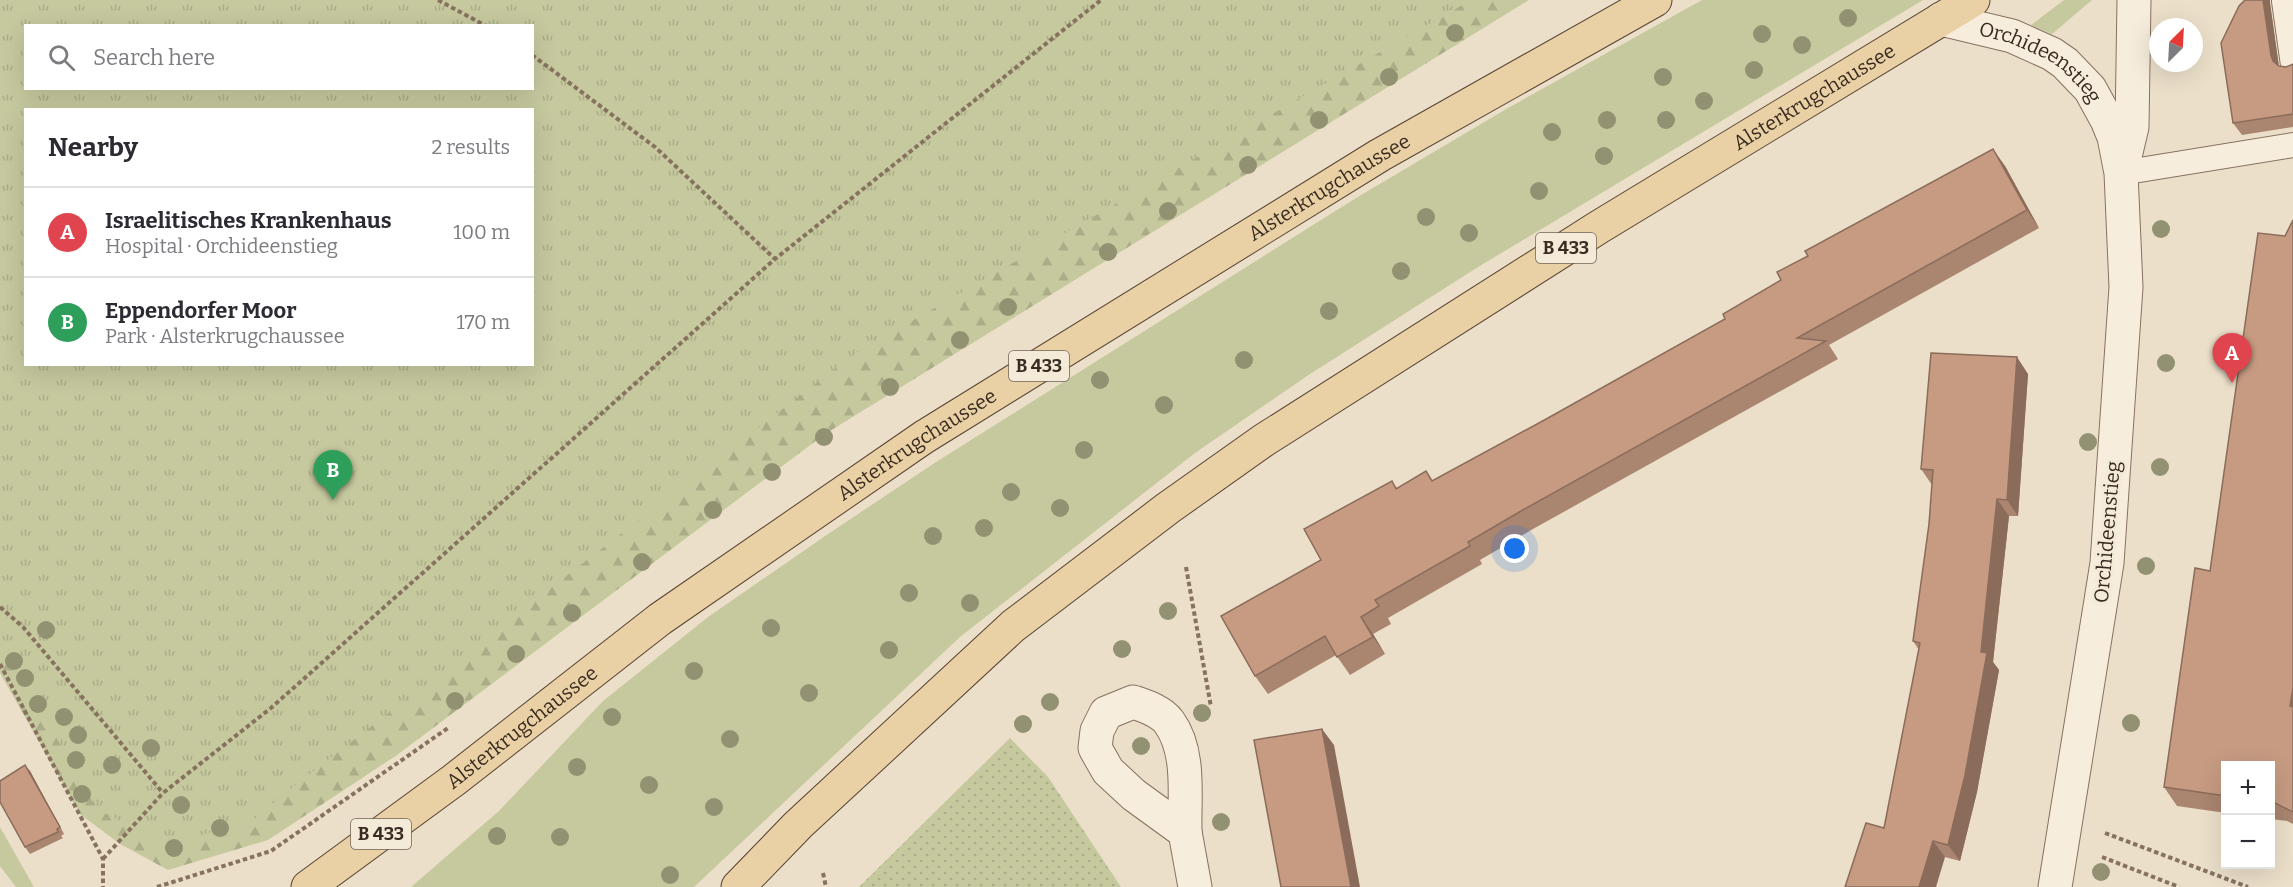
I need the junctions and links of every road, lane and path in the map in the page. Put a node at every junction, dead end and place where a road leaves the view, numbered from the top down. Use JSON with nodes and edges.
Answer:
{"nodes":[{"id":1,"x":438,"y":0,"type":"edge"},
{"id":2,"x":1101,"y":0,"type":"edge"},
{"id":3,"x":1655,"y":0,"type":"edge"},
{"id":4,"x":1973,"y":0,"type":"edge"},
{"id":5,"x":2134,"y":0,"type":"edge"},
{"id":6,"x":2286,"y":0,"type":"edge"},
{"id":7,"x":1941,"y":19,"type":"junction"},
{"id":8,"x":482,"y":24,"type":"edge"},
{"id":9,"x":534,"y":56,"type":"edge"},
{"id":10,"x":2293,"y":65,"type":"edge"},
{"id":11,"x":2293,"y":145,"type":"edge"},
{"id":12,"x":2121,"y":173,"type":"junction"},
{"id":13,"x":775,"y":259,"type":"junction"},
{"id":14,"x":1186,"y":567,"type":"dead end"},
{"id":15,"x":0,"y":607,"type":"edge"},
{"id":16,"x":0,"y":664,"type":"edge"},
{"id":17,"x":1183,"y":756,"type":"junction"},
{"id":18,"x":163,"y":793,"type":"junction"},
{"id":19,"x":2065,"y":830,"type":"junction"},
{"id":20,"x":1185,"y":832,"type":"junction"},
{"id":21,"x":103,"y":859,"type":"junction"},
{"id":22,"x":823,"y":873,"type":"dead end"},
{"id":23,"x":103,"y":887,"type":"edge"},
{"id":24,"x":308,"y":887,"type":"edge"},
{"id":25,"x":738,"y":887,"type":"edge"},
{"id":26,"x":826,"y":887,"type":"edge"},
{"id":27,"x":1195,"y":887,"type":"edge"},
{"id":28,"x":2055,"y":887,"type":"edge"},
{"id":29,"x":2179,"y":887,"type":"edge"},
{"id":30,"x":2248,"y":887,"type":"edge"}],
"edges":[{"from":1,"to":8,"type":"path"},
{"from":2,"to":13,"type":"path"},
{"from":3,"to":24,"type":"main road","name":"Alsterkrugchaussee","number":"B 433"},
{"from":4,"to":7,"type":"main road","name":"Alsterkrugchaussee","number":"B 433"},
{"from":5,"to":12,"type":"street","name":"Orchideenstieg"},
{"from":6,"to":10,"type":"lane"},
{"from":7,"to":12,"type":"street","name":"Orchideenstieg"},
{"from":7,"to":25,"type":"main road","name":"Alsterkrugchaussee","number":"B 433"},
{"from":9,"to":13,"type":"path"},
{"from":11,"to":12,"type":"lane"},
{"from":12,"to":19,"type":"street","name":"Orchideenstieg"},
{"from":13,"to":18,"type":"path"},
{"from":14,"to":17,"type":"path"},
{"from":15,"to":18,"type":"path"},
{"from":16,"to":21,"type":"path"},
{"from":17,"to":20,"type":"street"},
{"from":17,"to":20,"type":"street"},
{"from":18,"to":21,"type":"path"},
{"from":19,"to":28,"type":"street","name":"Orchideenstieg"},
{"from":19,"to":29,"type":"path"},
{"from":19,"to":30,"type":"path"},
{"from":20,"to":27,"type":"street"},
{"from":21,"to":23,"type":"path"},
{"from":22,"to":26,"type":"path"}]}
